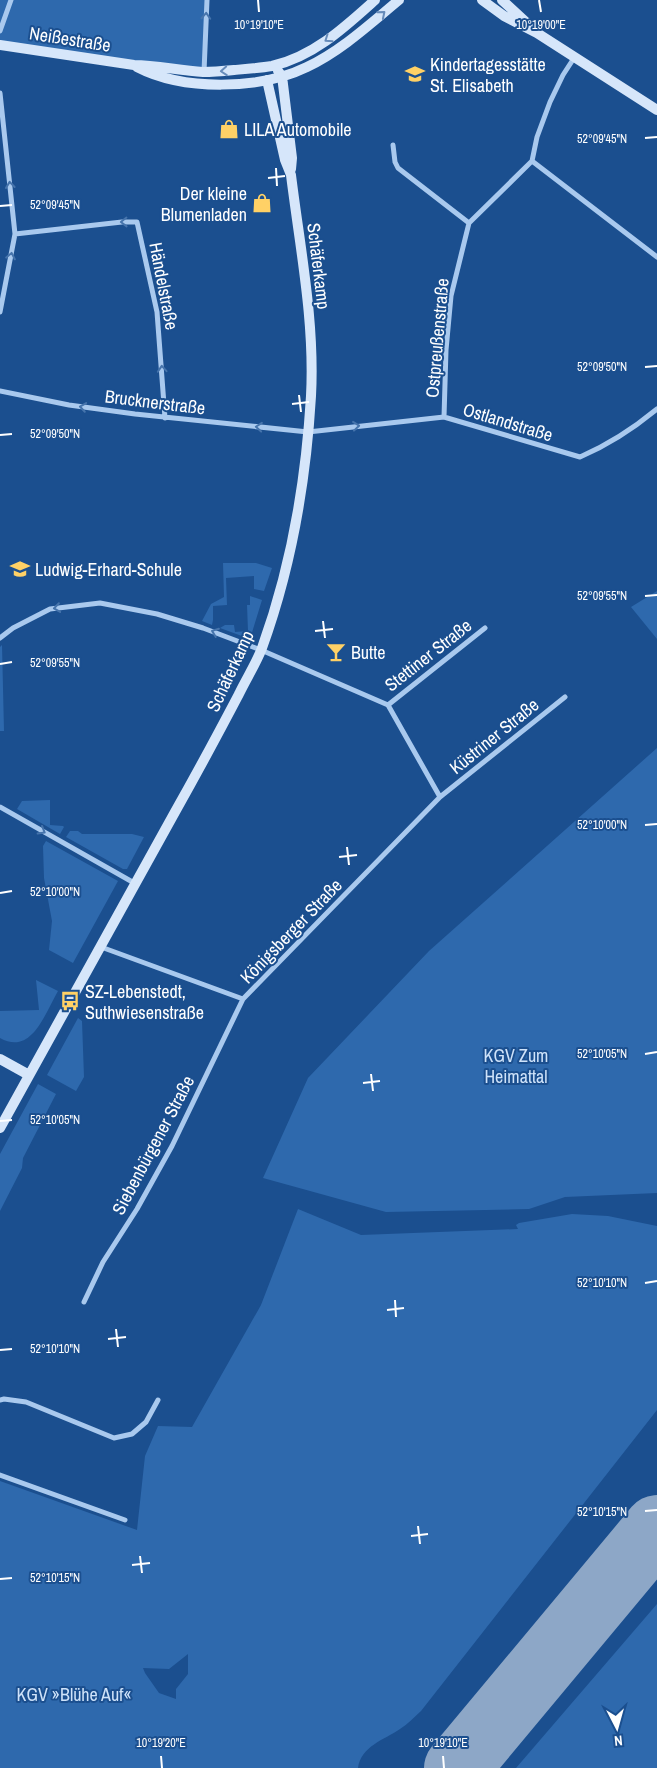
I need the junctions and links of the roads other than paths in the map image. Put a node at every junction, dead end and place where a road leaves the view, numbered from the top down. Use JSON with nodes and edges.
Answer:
{"nodes":[{"id":1,"x":11,"y":0,"type":"edge"},
{"id":2,"x":207,"y":0,"type":"edge"},
{"id":3,"x":375,"y":0,"type":"edge"},
{"id":4,"x":399,"y":0,"type":"edge"},
{"id":5,"x":482,"y":0,"type":"edge"},
{"id":6,"x":502,"y":0,"type":"edge"},
{"id":7,"x":0,"y":30,"type":"edge"},
{"id":8,"x":537,"y":33,"type":"junction"},
{"id":9,"x":0,"y":44,"type":"edge"},
{"id":10,"x":574,"y":58,"type":"junction"},
{"id":11,"x":134,"y":65,"type":"junction"},
{"id":12,"x":273,"y":66,"type":"junction"},
{"id":13,"x":204,"y":70,"type":"junction"},
{"id":14,"x":282,"y":76,"type":"junction"},
{"id":15,"x":267,"y":80,"type":"junction"},
{"id":16,"x":0,"y":93,"type":"edge"},
{"id":17,"x":657,"y":110,"type":"edge"},
{"id":18,"x":393,"y":145,"type":"dead end"},
{"id":19,"x":532,"y":161,"type":"junction"},
{"id":20,"x":290,"y":175,"type":"junction"},
{"id":21,"x":469,"y":223,"type":"junction"},
{"id":22,"x":15,"y":234,"type":"junction"},
{"id":23,"x":657,"y":257,"type":"edge"},
{"id":24,"x":0,"y":312,"type":"edge"},
{"id":25,"x":0,"y":392,"type":"edge"},
{"id":26,"x":657,"y":409,"type":"edge"},
{"id":27,"x":444,"y":417,"type":"junction"},
{"id":28,"x":166,"y":418,"type":"junction"},
{"id":29,"x":308,"y":432,"type":"junction"},
{"id":30,"x":485,"y":628,"type":"dead end"},
{"id":31,"x":0,"y":638,"type":"edge"},
{"id":32,"x":261,"y":650,"type":"junction"},
{"id":33,"x":565,"y":697,"type":"dead end"},
{"id":34,"x":388,"y":704,"type":"junction"},
{"id":35,"x":440,"y":797,"type":"junction"},
{"id":36,"x":0,"y":807,"type":"edge"},
{"id":37,"x":136,"y":884,"type":"junction"},
{"id":38,"x":101,"y":947,"type":"junction"},
{"id":39,"x":243,"y":999,"type":"junction"},
{"id":40,"x":0,"y":1059,"type":"edge"},
{"id":41,"x":29,"y":1075,"type":"junction"},
{"id":42,"x":0,"y":1128,"type":"edge"},
{"id":43,"x":84,"y":1302,"type":"dead end"},
{"id":44,"x":0,"y":1400,"type":"edge"},
{"id":45,"x":158,"y":1400,"type":"dead end"},
{"id":46,"x":0,"y":1475,"type":"edge"},
{"id":47,"x":126,"y":1520,"type":"dead end"}],
"edges":[{"from":1,"to":7,"type":"street"},
{"from":13,"to":2,"type":"street","one_way":true},
{"from":3,"to":12,"type":"street","name":"Neißestraße","one_way":true},
{"from":14,"to":4,"type":"street","name":"Neißestraße","one_way":true},
{"from":5,"to":8,"type":"street"},
{"from":6,"to":8,"type":"street"},
{"from":8,"to":10,"type":"street"},
{"from":9,"to":11,"type":"street","name":"Neißestraße"},
{"from":10,"to":17,"type":"street"},
{"from":10,"to":19,"type":"street"},
{"from":11,"to":13,"type":"street","name":"Neißestraße"},
{"from":11,"to":15,"type":"street","name":"Neißestraße"},
{"from":12,"to":13,"type":"street","name":"Neißestraße","one_way":true},
{"from":12,"to":14,"type":"street"},
{"from":12,"to":15,"type":"street"},
{"from":14,"to":15,"type":"street","name":"Neißestraße"},
{"from":14,"to":20,"type":"street","name":"Schäferkamp"},
{"from":15,"to":20,"type":"street","name":"Schäferkamp"},
{"from":22,"to":16,"type":"street","one_way":true},
{"from":18,"to":21,"type":"street"},
{"from":19,"to":21,"type":"street"},
{"from":19,"to":23,"type":"street"},
{"from":20,"to":29,"type":"street","name":"Schäferkamp"},
{"from":21,"to":27,"type":"street","name":"Ostpreußenstraße"},
{"from":24,"to":22,"type":"street","one_way":true},
{"from":28,"to":22,"type":"street","name":"Händelstraße","one_way":true},
{"from":28,"to":25,"type":"street","name":"Brucknerstraße","one_way":true},
{"from":26,"to":27,"type":"street","name":"Ostlandstraße"},
{"from":29,"to":27,"type":"street","name":"Ostlandstraße","one_way":true},
{"from":29,"to":28,"type":"street","name":"Brucknerstraße","one_way":true},
{"from":29,"to":32,"type":"street","name":"Schäferkamp"},
{"from":30,"to":34,"type":"street","name":"Stettiner Straße"},
{"from":32,"to":31,"type":"street","one_way":true},
{"from":32,"to":34,"type":"street"},
{"from":32,"to":37,"type":"street","name":"Schäferkamp"},
{"from":33,"to":35,"type":"street","name":"Küstriner Straße"},
{"from":34,"to":35,"type":"street"},
{"from":35,"to":39,"type":"street","name":"Königsberger Straße"},
{"from":36,"to":37,"type":"street","one_way":true},
{"from":37,"to":38,"type":"street","name":"Schäferkamp"},
{"from":38,"to":39,"type":"street","name":"Königsberger Straße"},
{"from":38,"to":41,"type":"street","name":"Schäferkamp"},
{"from":39,"to":43,"type":"street","name":"Siebenbürgener Straße"},
{"from":40,"to":41,"type":"street"},
{"from":41,"to":42,"type":"street","name":"Schäferkamp"},
{"from":44,"to":45,"type":"street"},
{"from":46,"to":47,"type":"street"}]}
